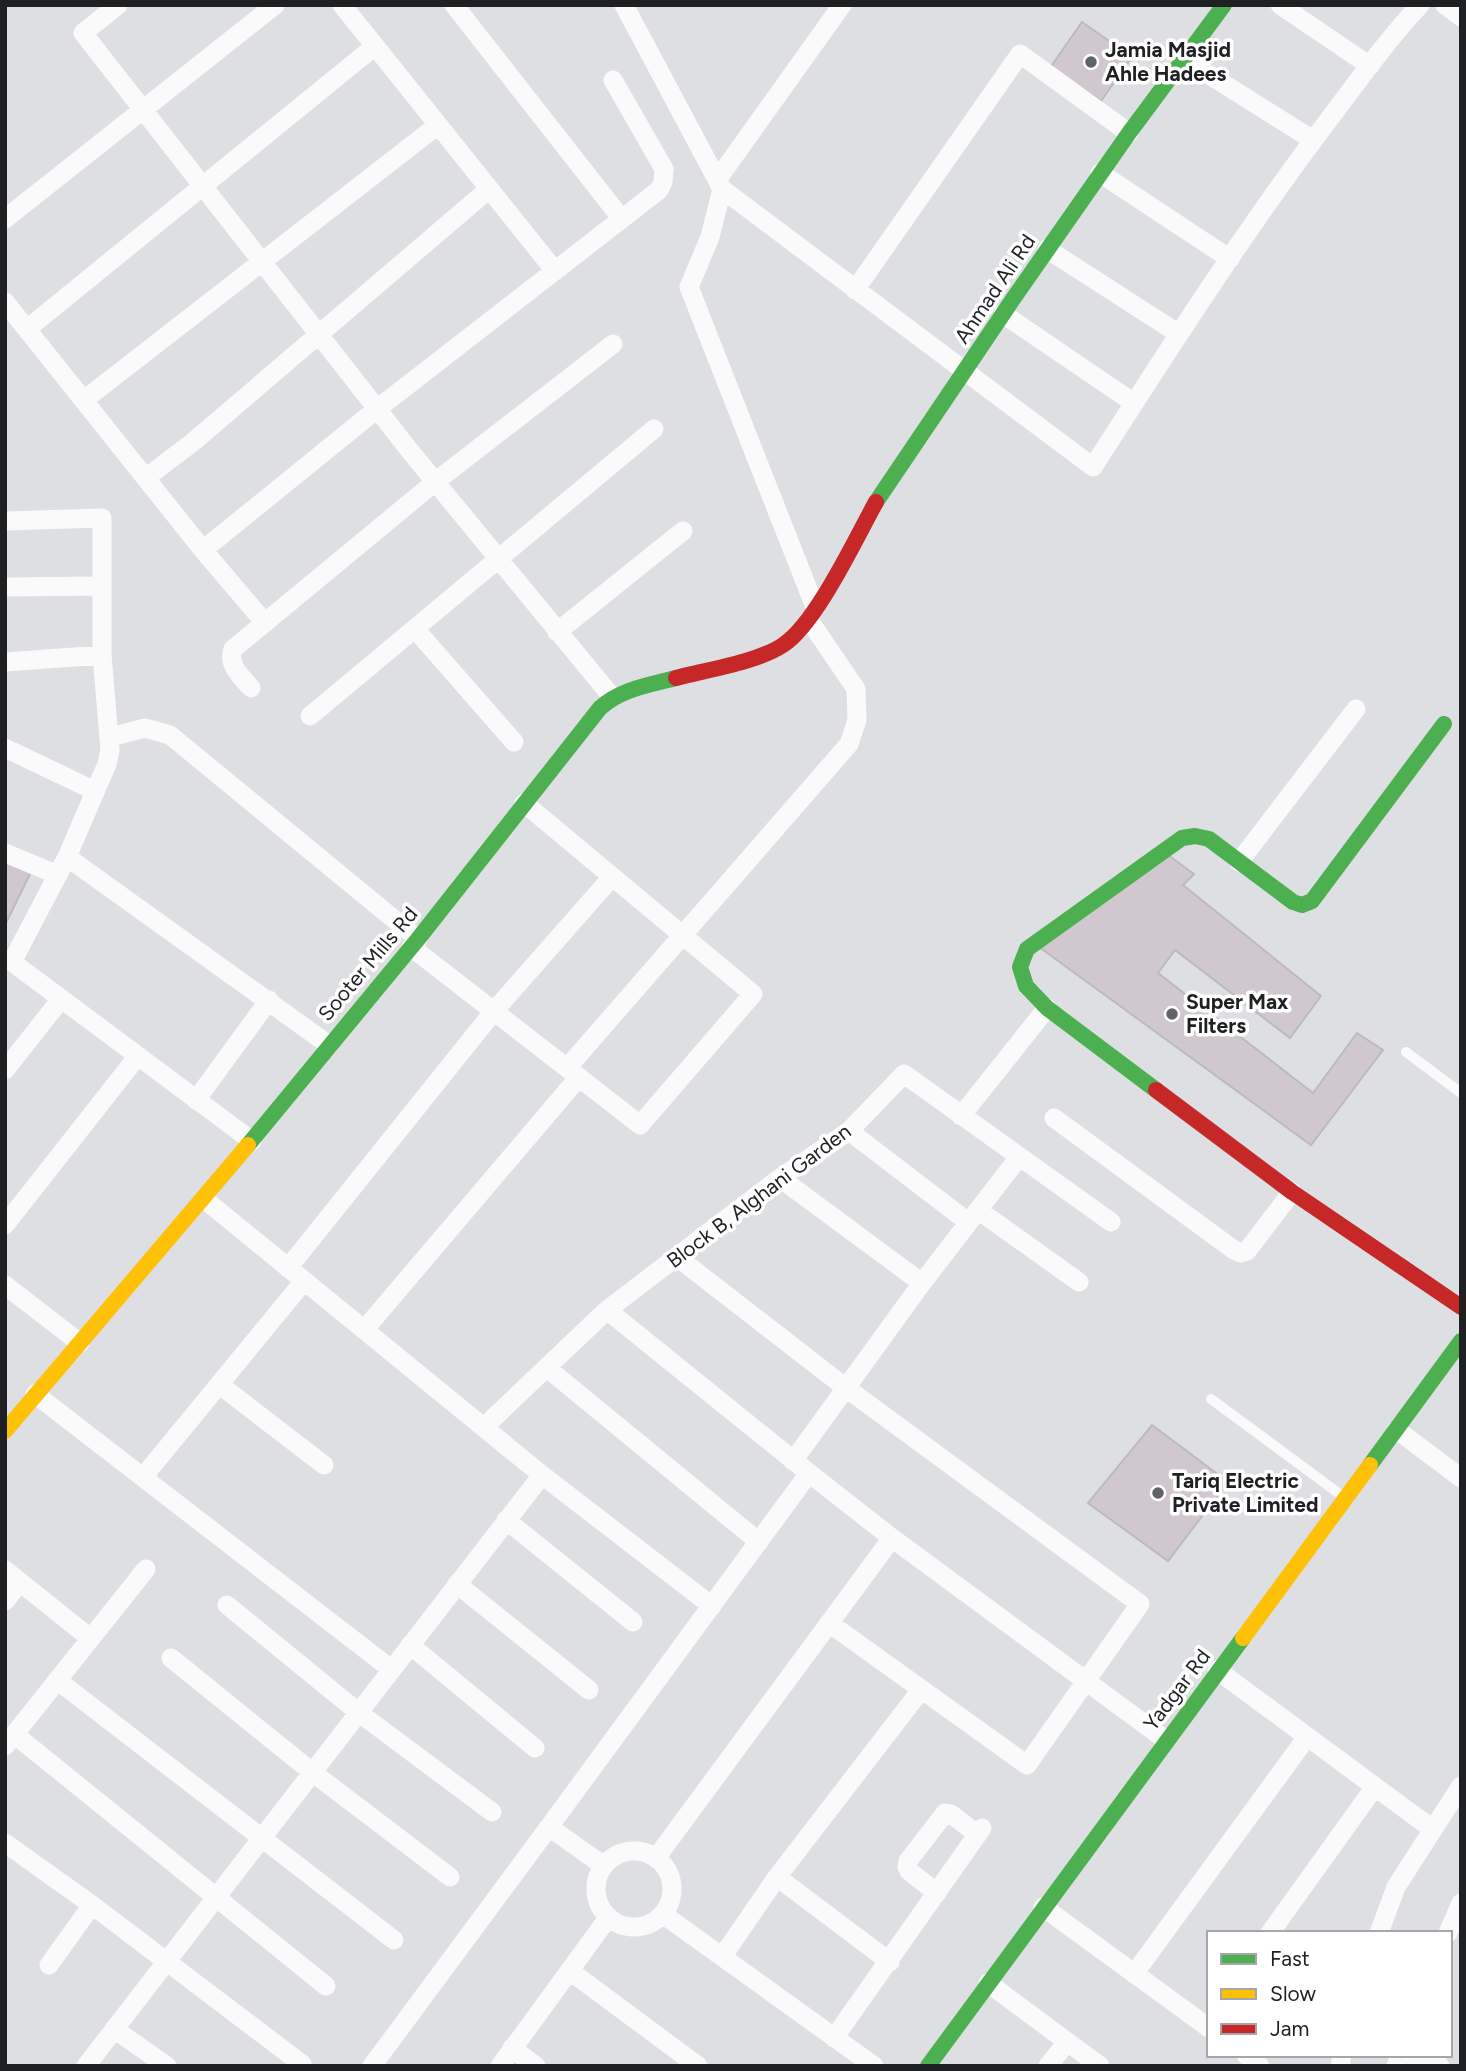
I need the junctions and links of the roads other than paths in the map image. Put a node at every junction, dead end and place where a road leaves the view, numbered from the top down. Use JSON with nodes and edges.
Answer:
{"nodes":[{"id":1,"x":118,"y":5,"type":"edge"},
{"id":2,"x":275,"y":5,"type":"edge"},
{"id":3,"x":454,"y":5,"type":"edge"},
{"id":4,"x":624,"y":5,"type":"edge"},
{"id":5,"x":842,"y":5,"type":"edge"},
{"id":6,"x":1224,"y":5,"type":"edge"},
{"id":7,"x":1280,"y":5,"type":"edge"},
{"id":8,"x":1420,"y":5,"type":"edge"},
{"id":9,"x":1445,"y":5,"type":"edge"},
{"id":10,"x":346,"y":6,"type":"edge"},
{"id":11,"x":1461,"y":17,"type":"edge"},
{"id":12,"x":375,"y":46,"type":"junction"},
{"id":13,"x":1184,"y":59,"type":"junction"},
{"id":14,"x":1370,"y":66,"type":"junction"},
{"id":15,"x":613,"y":80,"type":"dead end"},
{"id":16,"x":142,"y":110,"type":"junction"},
{"id":17,"x":438,"y":125,"type":"junction"},
{"id":18,"x":1129,"y":133,"type":"junction"},
{"id":19,"x":1313,"y":140,"type":"junction"},
{"id":20,"x":1100,"y":173,"type":"junction"},
{"id":21,"x":719,"y":185,"type":"junction"},
{"id":22,"x":203,"y":186,"type":"junction"},
{"id":23,"x":489,"y":188,"type":"junction"},
{"id":24,"x":5,"y":219,"type":"edge"},
{"id":25,"x":621,"y":219,"type":"junction"},
{"id":26,"x":1047,"y":249,"type":"junction"},
{"id":27,"x":1230,"y":259,"type":"junction"},
{"id":28,"x":263,"y":263,"type":"junction"},
{"id":29,"x":555,"y":271,"type":"junction"},
{"id":30,"x":855,"y":290,"type":"junction"},
{"id":31,"x":5,"y":302,"type":"edge"},
{"id":32,"x":1003,"y":314,"type":"junction"},
{"id":33,"x":27,"y":329,"type":"junction"},
{"id":34,"x":318,"y":334,"type":"junction"},
{"id":35,"x":1179,"y":334,"type":"junction"},
{"id":36,"x":612,"y":344,"type":"dead end"},
{"id":37,"x":964,"y":372,"type":"junction"},
{"id":38,"x":84,"y":400,"type":"junction"},
{"id":39,"x":1134,"y":403,"type":"junction"},
{"id":40,"x":377,"y":410,"type":"junction"},
{"id":41,"x":654,"y":429,"type":"dead end"},
{"id":42,"x":147,"y":477,"type":"junction"},
{"id":43,"x":435,"y":482,"type":"junction"},
{"id":44,"x":5,"y":521,"type":"edge"},
{"id":45,"x":683,"y":531,"type":"dead end"},
{"id":46,"x":203,"y":550,"type":"junction"},
{"id":47,"x":499,"y":559,"type":"junction"},
{"id":48,"x":102,"y":586,"type":"junction"},
{"id":49,"x":5,"y":587,"type":"edge"},
{"id":50,"x":812,"y":614,"type":"junction"},
{"id":51,"x":265,"y":622,"type":"junction"},
{"id":52,"x":415,"y":629,"type":"junction"},
{"id":53,"x":557,"y":632,"type":"junction"},
{"id":54,"x":102,"y":655,"type":"junction"},
{"id":55,"x":5,"y":662,"type":"edge"},
{"id":56,"x":251,"y":688,"type":"dead end"},
{"id":57,"x":612,"y":697,"type":"junction"},
{"id":58,"x":1356,"y":709,"type":"dead end"},
{"id":59,"x":310,"y":716,"type":"dead end"},
{"id":60,"x":1444,"y":724,"type":"dead end"},
{"id":61,"x":110,"y":737,"type":"junction"},
{"id":62,"x":514,"y":742,"type":"dead end"},
{"id":63,"x":5,"y":748,"type":"edge"},
{"id":64,"x":95,"y":791,"type":"junction"},
{"id":65,"x":524,"y":803,"type":"junction"},
{"id":66,"x":5,"y":853,"type":"edge"},
{"id":67,"x":67,"y":857,"type":"junction"},
{"id":68,"x":1239,"y":862,"type":"junction"},
{"id":69,"x":58,"y":875,"type":"junction"},
{"id":70,"x":612,"y":877,"type":"junction"},
{"id":71,"x":683,"y":936,"type":"junction"},
{"id":72,"x":415,"y":943,"type":"junction"},
{"id":73,"x":9,"y":960,"type":"edge"},
{"id":74,"x":61,"y":999,"type":"junction"},
{"id":75,"x":269,"y":1000,"type":"junction"},
{"id":76,"x":1047,"y":1008,"type":"junction"},
{"id":77,"x":494,"y":1012,"type":"junction"},
{"id":78,"x":329,"y":1045,"type":"junction"},
{"id":79,"x":1406,"y":1052,"type":"dead end"},
{"id":80,"x":137,"y":1057,"type":"junction"},
{"id":81,"x":5,"y":1070,"type":"edge"},
{"id":82,"x":573,"y":1073,"type":"junction"},
{"id":83,"x":1461,"y":1093,"type":"edge"},
{"id":84,"x":196,"y":1100,"type":"junction"},
{"id":85,"x":961,"y":1116,"type":"junction"},
{"id":86,"x":1054,"y":1118,"type":"dead end"},
{"id":87,"x":849,"y":1131,"type":"junction"},
{"id":88,"x":252,"y":1141,"type":"junction"},
{"id":89,"x":1018,"y":1157,"type":"junction"},
{"id":90,"x":780,"y":1178,"type":"junction"},
{"id":91,"x":1292,"y":1192,"type":"junction"},
{"id":92,"x":204,"y":1199,"type":"junction"},
{"id":93,"x":973,"y":1216,"type":"junction"},
{"id":94,"x":1111,"y":1222,"type":"dead end"},
{"id":95,"x":5,"y":1225,"type":"edge"},
{"id":96,"x":677,"y":1257,"type":"junction"},
{"id":97,"x":288,"y":1268,"type":"junction"},
{"id":98,"x":304,"y":1281,"type":"junction"},
{"id":99,"x":1079,"y":1282,"type":"dead end"},
{"id":100,"x":922,"y":1283,"type":"junction"},
{"id":101,"x":5,"y":1285,"type":"edge"},
{"id":102,"x":1461,"y":1307,"type":"edge"},
{"id":103,"x":607,"y":1310,"type":"junction"},
{"id":104,"x":364,"y":1330,"type":"junction"},
{"id":105,"x":1461,"y":1341,"type":"edge"},
{"id":106,"x":80,"y":1343,"type":"junction"},
{"id":107,"x":547,"y":1368,"type":"junction"},
{"id":108,"x":220,"y":1385,"type":"junction"},
{"id":109,"x":846,"y":1388,"type":"junction"},
{"id":110,"x":35,"y":1394,"type":"junction"},
{"id":111,"x":1211,"y":1399,"type":"dead end"},
{"id":112,"x":484,"y":1427,"type":"junction"},
{"id":113,"x":1397,"y":1430,"type":"junction"},
{"id":114,"x":5,"y":1431,"type":"edge"},
{"id":115,"x":324,"y":1465,"type":"dead end"},
{"id":116,"x":801,"y":1467,"type":"junction"},
{"id":117,"x":541,"y":1475,"type":"junction"},
{"id":118,"x":143,"y":1477,"type":"junction"},
{"id":119,"x":1461,"y":1478,"type":"edge"},
{"id":120,"x":1346,"y":1498,"type":"junction"},
{"id":121,"x":506,"y":1520,"type":"junction"},
{"id":122,"x":892,"y":1538,"type":"junction"},
{"id":123,"x":759,"y":1542,"type":"junction"},
{"id":124,"x":146,"y":1569,"type":"dead end"},
{"id":125,"x":13,"y":1576,"type":"edge"},
{"id":126,"x":457,"y":1584,"type":"junction"},
{"id":127,"x":5,"y":1601,"type":"edge"},
{"id":128,"x":227,"y":1605,"type":"dead end"},
{"id":129,"x":712,"y":1606,"type":"junction"},
{"id":130,"x":633,"y":1622,"type":"dead end"},
{"id":131,"x":829,"y":1623,"type":"junction"},
{"id":132,"x":90,"y":1638,"type":"junction"},
{"id":133,"x":410,"y":1645,"type":"junction"},
{"id":134,"x":171,"y":1658,"type":"dead end"},
{"id":135,"x":391,"y":1669,"type":"junction"},
{"id":136,"x":1217,"y":1670,"type":"junction"},
{"id":137,"x":57,"y":1680,"type":"junction"},
{"id":138,"x":1087,"y":1681,"type":"junction"},
{"id":139,"x":589,"y":1690,"type":"dead end"},
{"id":140,"x":921,"y":1690,"type":"junction"},
{"id":141,"x":358,"y":1712,"type":"junction"},
{"id":142,"x":1307,"y":1737,"type":"junction"},
{"id":143,"x":10,"y":1740,"type":"edge"},
{"id":144,"x":1166,"y":1740,"type":"junction"},
{"id":145,"x":535,"y":1748,"type":"dead end"},
{"id":146,"x":312,"y":1772,"type":"junction"},
{"id":147,"x":1461,"y":1786,"type":"edge"},
{"id":148,"x":1374,"y":1788,"type":"junction"},
{"id":149,"x":492,"y":1812,"type":"dead end"},
{"id":150,"x":549,"y":1826,"type":"junction"},
{"id":151,"x":1432,"y":1828,"type":"junction"},
{"id":152,"x":262,"y":1836,"type":"junction"},
{"id":153,"x":5,"y":1843,"type":"edge"},
{"id":154,"x":656,"y":1858,"type":"junction"},
{"id":155,"x":604,"y":1866,"type":"junction"},
{"id":156,"x":450,"y":1877,"type":"dead end"},
{"id":157,"x":777,"y":1877,"type":"junction"},
{"id":158,"x":937,"y":1893,"type":"junction"},
{"id":159,"x":216,"y":1897,"type":"junction"},
{"id":160,"x":1461,"y":1903,"type":"edge"},
{"id":161,"x":92,"y":1905,"type":"junction"},
{"id":162,"x":1043,"y":1907,"type":"junction"},
{"id":163,"x":664,"y":1914,"type":"junction"},
{"id":164,"x":608,"y":1918,"type":"junction"},
{"id":165,"x":1271,"y":1931,"type":"edge"},
{"id":166,"x":1380,"y":1931,"type":"edge"},
{"id":167,"x":1449,"y":1931,"type":"edge"},
{"id":168,"x":394,"y":1940,"type":"dead end"},
{"id":169,"x":722,"y":1956,"type":"junction"},
{"id":170,"x":165,"y":1962,"type":"junction"},
{"id":171,"x":890,"y":1962,"type":"junction"},
{"id":172,"x":49,"y":1965,"type":"dead end"},
{"id":173,"x":570,"y":1971,"type":"junction"},
{"id":174,"x":1134,"y":1974,"type":"junction"},
{"id":175,"x":988,"y":1983,"type":"junction"},
{"id":176,"x":326,"y":1986,"type":"dead end"},
{"id":177,"x":1207,"y":2024,"type":"edge"},
{"id":178,"x":114,"y":2029,"type":"junction"},
{"id":179,"x":834,"y":2038,"type":"junction"},
{"id":180,"x":1067,"y":2042,"type":"junction"},
{"id":181,"x":512,"y":2048,"type":"junction"},
{"id":182,"x":1417,"y":2057,"type":"edge"},
{"id":183,"x":302,"y":2064,"type":"edge"},
{"id":184,"x":86,"y":2066,"type":"edge"},
{"id":185,"x":167,"y":2066,"type":"edge"},
{"id":186,"x":372,"y":2066,"type":"edge"},
{"id":187,"x":500,"y":2066,"type":"edge"},
{"id":188,"x":536,"y":2066,"type":"edge"},
{"id":189,"x":698,"y":2066,"type":"edge"},
{"id":190,"x":874,"y":2066,"type":"edge"},
{"id":191,"x":928,"y":2066,"type":"edge"},
{"id":192,"x":1048,"y":2066,"type":"edge"},
{"id":193,"x":1100,"y":2066,"type":"edge"},
{"id":194,"x":1440,"y":2066,"type":"edge"}],
"edges":[{"from":1,"to":16,"type":"street"},
{"from":2,"to":16,"type":"street"},
{"from":3,"to":25,"type":"street"},
{"from":4,"to":21,"type":"street"},
{"from":5,"to":21,"type":"street"},
{"from":6,"to":13,"type":"street","name":"Ahmad Ali Rd"},
{"from":7,"to":14,"type":"street"},
{"from":8,"to":14,"type":"street"},
{"from":9,"to":11,"type":"street"},
{"from":10,"to":12,"type":"street"},
{"from":12,"to":17,"type":"street"},
{"from":12,"to":22,"type":"street"},
{"from":13,"to":18,"type":"street","name":"Ahmad Ali Rd"},
{"from":13,"to":19,"type":"street"},
{"from":14,"to":19,"type":"street"},
{"from":15,"to":25,"type":"street"},
{"from":16,"to":22,"type":"street"},
{"from":16,"to":24,"type":"street"},
{"from":17,"to":23,"type":"street"},
{"from":17,"to":28,"type":"street"},
{"from":18,"to":20,"type":"street","name":"Ahmad Ali Rd"},
{"from":18,"to":30,"type":"street"},
{"from":19,"to":27,"type":"street"},
{"from":20,"to":26,"type":"street","name":"Ahmad Ali Rd"},
{"from":20,"to":27,"type":"street"},
{"from":21,"to":30,"type":"street"},
{"from":21,"to":50,"type":"street"},
{"from":22,"to":28,"type":"street"},
{"from":22,"to":33,"type":"street"},
{"from":23,"to":29,"type":"street"},
{"from":23,"to":34,"type":"street"},
{"from":25,"to":29,"type":"street"},
{"from":26,"to":32,"type":"street","name":"Ahmad Ali Rd"},
{"from":26,"to":35,"type":"street"},
{"from":27,"to":35,"type":"street"},
{"from":28,"to":34,"type":"street"},
{"from":28,"to":38,"type":"street"},
{"from":29,"to":40,"type":"street"},
{"from":30,"to":37,"type":"street"},
{"from":31,"to":33,"type":"street"},
{"from":32,"to":37,"type":"street","name":"Ahmad Ali Rd"},
{"from":32,"to":39,"type":"street"},
{"from":33,"to":38,"type":"street"},
{"from":34,"to":40,"type":"street"},
{"from":34,"to":42,"type":"street"},
{"from":35,"to":39,"type":"street"},
{"from":36,"to":43,"type":"street"},
{"from":37,"to":39,"type":"street"},
{"from":37,"to":50,"type":"street","name":"Ahmad Ali Rd"},
{"from":38,"to":42,"type":"street"},
{"from":40,"to":43,"type":"street"},
{"from":40,"to":46,"type":"street"},
{"from":41,"to":47,"type":"street"},
{"from":42,"to":46,"type":"street"},
{"from":43,"to":47,"type":"street"},
{"from":43,"to":51,"type":"street"},
{"from":44,"to":48,"type":"street"},
{"from":45,"to":53,"type":"street"},
{"from":46,"to":51,"type":"street"},
{"from":47,"to":52,"type":"street"},
{"from":47,"to":53,"type":"street"},
{"from":48,"to":49,"type":"street"},
{"from":48,"to":54,"type":"street"},
{"from":50,"to":57,"type":"street","name":"Sooter Mills Rd"},
{"from":50,"to":71,"type":"street"},
{"from":51,"to":56,"type":"street"},
{"from":52,"to":59,"type":"street"},
{"from":52,"to":62,"type":"street"},
{"from":53,"to":57,"type":"street"},
{"from":54,"to":55,"type":"street"},
{"from":54,"to":61,"type":"street"},
{"from":57,"to":65,"type":"street","name":"Sooter Mills Rd"},
{"from":58,"to":68,"type":"street"},
{"from":60,"to":68,"type":"street"},
{"from":61,"to":64,"type":"street"},
{"from":61,"to":72,"type":"street"},
{"from":63,"to":64,"type":"street"},
{"from":64,"to":67,"type":"street"},
{"from":65,"to":70,"type":"street"},
{"from":65,"to":72,"type":"street","name":"Sooter Mills Rd"},
{"from":66,"to":69,"type":"street"},
{"from":67,"to":69,"type":"street"},
{"from":67,"to":75,"type":"street"},
{"from":68,"to":76,"type":"street"},
{"from":69,"to":73,"type":"street"},
{"from":70,"to":71,"type":"street"},
{"from":70,"to":77,"type":"street"},
{"from":71,"to":82,"type":"street"},
{"from":71,"to":82,"type":"street"},
{"from":72,"to":77,"type":"street"},
{"from":72,"to":78,"type":"street","name":"Sooter Mills Rd"},
{"from":73,"to":74,"type":"street"},
{"from":74,"to":80,"type":"street"},
{"from":74,"to":81,"type":"street"},
{"from":75,"to":78,"type":"street"},
{"from":75,"to":84,"type":"street"},
{"from":76,"to":85,"type":"street"},
{"from":76,"to":91,"type":"street"},
{"from":77,"to":82,"type":"street"},
{"from":77,"to":97,"type":"street"},
{"from":78,"to":88,"type":"street","name":"Sooter Mills Rd"},
{"from":79,"to":83,"type":"lane"},
{"from":80,"to":84,"type":"street"},
{"from":80,"to":95,"type":"street"},
{"from":82,"to":104,"type":"street"},
{"from":84,"to":88,"type":"street"},
{"from":85,"to":87,"type":"street","name":"Block B, Alghani Garden"},
{"from":85,"to":89,"type":"street"},
{"from":86,"to":91,"type":"street"},
{"from":87,"to":90,"type":"street","name":"Block B, Alghani Garden"},
{"from":87,"to":93,"type":"street"},
{"from":88,"to":92,"type":"street","name":"Sooter Mills Rd"},
{"from":89,"to":93,"type":"street"},
{"from":89,"to":94,"type":"street"},
{"from":90,"to":96,"type":"street","name":"Block B, Alghani Garden"},
{"from":90,"to":100,"type":"street"},
{"from":91,"to":102,"type":"street"},
{"from":92,"to":97,"type":"street"},
{"from":92,"to":106,"type":"street","name":"Sooter Mills Rd"},
{"from":93,"to":99,"type":"street"},
{"from":93,"to":100,"type":"street"},
{"from":96,"to":103,"type":"street","name":"Block B, Alghani Garden"},
{"from":96,"to":109,"type":"street"},
{"from":97,"to":98,"type":"street"},
{"from":98,"to":104,"type":"street"},
{"from":98,"to":108,"type":"street"},
{"from":100,"to":109,"type":"street"},
{"from":101,"to":106,"type":"street"},
{"from":103,"to":107,"type":"street","name":"Block B, Alghani Garden"},
{"from":103,"to":116,"type":"street"},
{"from":104,"to":112,"type":"street"},
{"from":105,"to":113,"type":"street","name":"Yadgar Rd"},
{"from":106,"to":110,"type":"street","name":"Sooter Mills Rd"},
{"from":107,"to":112,"type":"street","name":"Block B, Alghani Garden"},
{"from":107,"to":123,"type":"street"},
{"from":108,"to":115,"type":"street"},
{"from":108,"to":118,"type":"street"},
{"from":109,"to":116,"type":"street"},
{"from":109,"to":138,"type":"street"},
{"from":110,"to":114,"type":"street","name":"Sooter Mills Rd"},
{"from":110,"to":118,"type":"street"},
{"from":111,"to":120,"type":"lane"},
{"from":112,"to":117,"type":"street"},
{"from":113,"to":119,"type":"street"},
{"from":113,"to":120,"type":"street","name":"Yadgar Rd"},
{"from":116,"to":122,"type":"street"},
{"from":116,"to":123,"type":"street"},
{"from":117,"to":121,"type":"street"},
{"from":117,"to":129,"type":"street"},
{"from":118,"to":135,"type":"street"},
{"from":120,"to":136,"type":"street","name":"Yadgar Rd"},
{"from":121,"to":126,"type":"street"},
{"from":121,"to":130,"type":"street"},
{"from":122,"to":131,"type":"street"},
{"from":122,"to":138,"type":"street"},
{"from":123,"to":129,"type":"street"},
{"from":124,"to":132,"type":"street"},
{"from":125,"to":127,"type":"street"},
{"from":125,"to":132,"type":"street"},
{"from":126,"to":133,"type":"street"},
{"from":126,"to":139,"type":"street"},
{"from":128,"to":141,"type":"street"},
{"from":129,"to":150,"type":"street"},
{"from":131,"to":140,"type":"street"},
{"from":131,"to":154,"type":"street"},
{"from":132,"to":137,"type":"street"},
{"from":133,"to":135,"type":"street"},
{"from":133,"to":145,"type":"street"},
{"from":134,"to":146,"type":"street"},
{"from":135,"to":141,"type":"street"},
{"from":136,"to":142,"type":"street"},
{"from":136,"to":144,"type":"street","name":"Yadgar Rd"},
{"from":137,"to":143,"type":"street"},
{"from":137,"to":152,"type":"street"},
{"from":138,"to":140,"type":"street"},
{"from":138,"to":144,"type":"street"},
{"from":140,"to":157,"type":"street"},
{"from":141,"to":146,"type":"street"},
{"from":141,"to":149,"type":"street"},
{"from":142,"to":148,"type":"street"},
{"from":142,"to":174,"type":"street"},
{"from":143,"to":159,"type":"street"},
{"from":144,"to":162,"type":"street","name":"Yadgar Rd"},
{"from":146,"to":152,"type":"street"},
{"from":146,"to":156,"type":"street"},
{"from":147,"to":151,"type":"street"},
{"from":148,"to":151,"type":"street"},
{"from":148,"to":165,"type":"street"},
{"from":150,"to":155,"type":"street"},
{"from":150,"to":186,"type":"street"},
{"from":151,"to":166,"type":"street"},
{"from":152,"to":159,"type":"street"},
{"from":152,"to":168,"type":"street"},
{"from":153,"to":161,"type":"street"},
{"from":154,"to":155,"type":"street"},
{"from":154,"to":163,"type":"street"},
{"from":155,"to":164,"type":"street"},
{"from":157,"to":169,"type":"street"},
{"from":157,"to":171,"type":"street"},
{"from":158,"to":158,"type":"street"},
{"from":158,"to":171,"type":"street"},
{"from":159,"to":170,"type":"street"},
{"from":159,"to":176,"type":"street"},
{"from":160,"to":167,"type":"street"},
{"from":161,"to":170,"type":"street"},
{"from":161,"to":172,"type":"street"},
{"from":162,"to":174,"type":"street"},
{"from":162,"to":175,"type":"street","name":"Yadgar Rd"},
{"from":163,"to":164,"type":"street"},
{"from":163,"to":169,"type":"street"},
{"from":164,"to":173,"type":"street"},
{"from":169,"to":179,"type":"street"},
{"from":170,"to":178,"type":"street"},
{"from":170,"to":183,"type":"street"},
{"from":171,"to":179,"type":"street"},
{"from":173,"to":181,"type":"street"},
{"from":173,"to":189,"type":"street"},
{"from":174,"to":177,"type":"street"},
{"from":175,"to":180,"type":"street"},
{"from":175,"to":191,"type":"street","name":"Yadgar Rd"},
{"from":178,"to":184,"type":"street"},
{"from":178,"to":185,"type":"street"},
{"from":179,"to":190,"type":"street"},
{"from":180,"to":192,"type":"street"},
{"from":180,"to":193,"type":"street"},
{"from":181,"to":187,"type":"street"},
{"from":181,"to":188,"type":"street"},
{"from":182,"to":194,"type":"street"}]}
